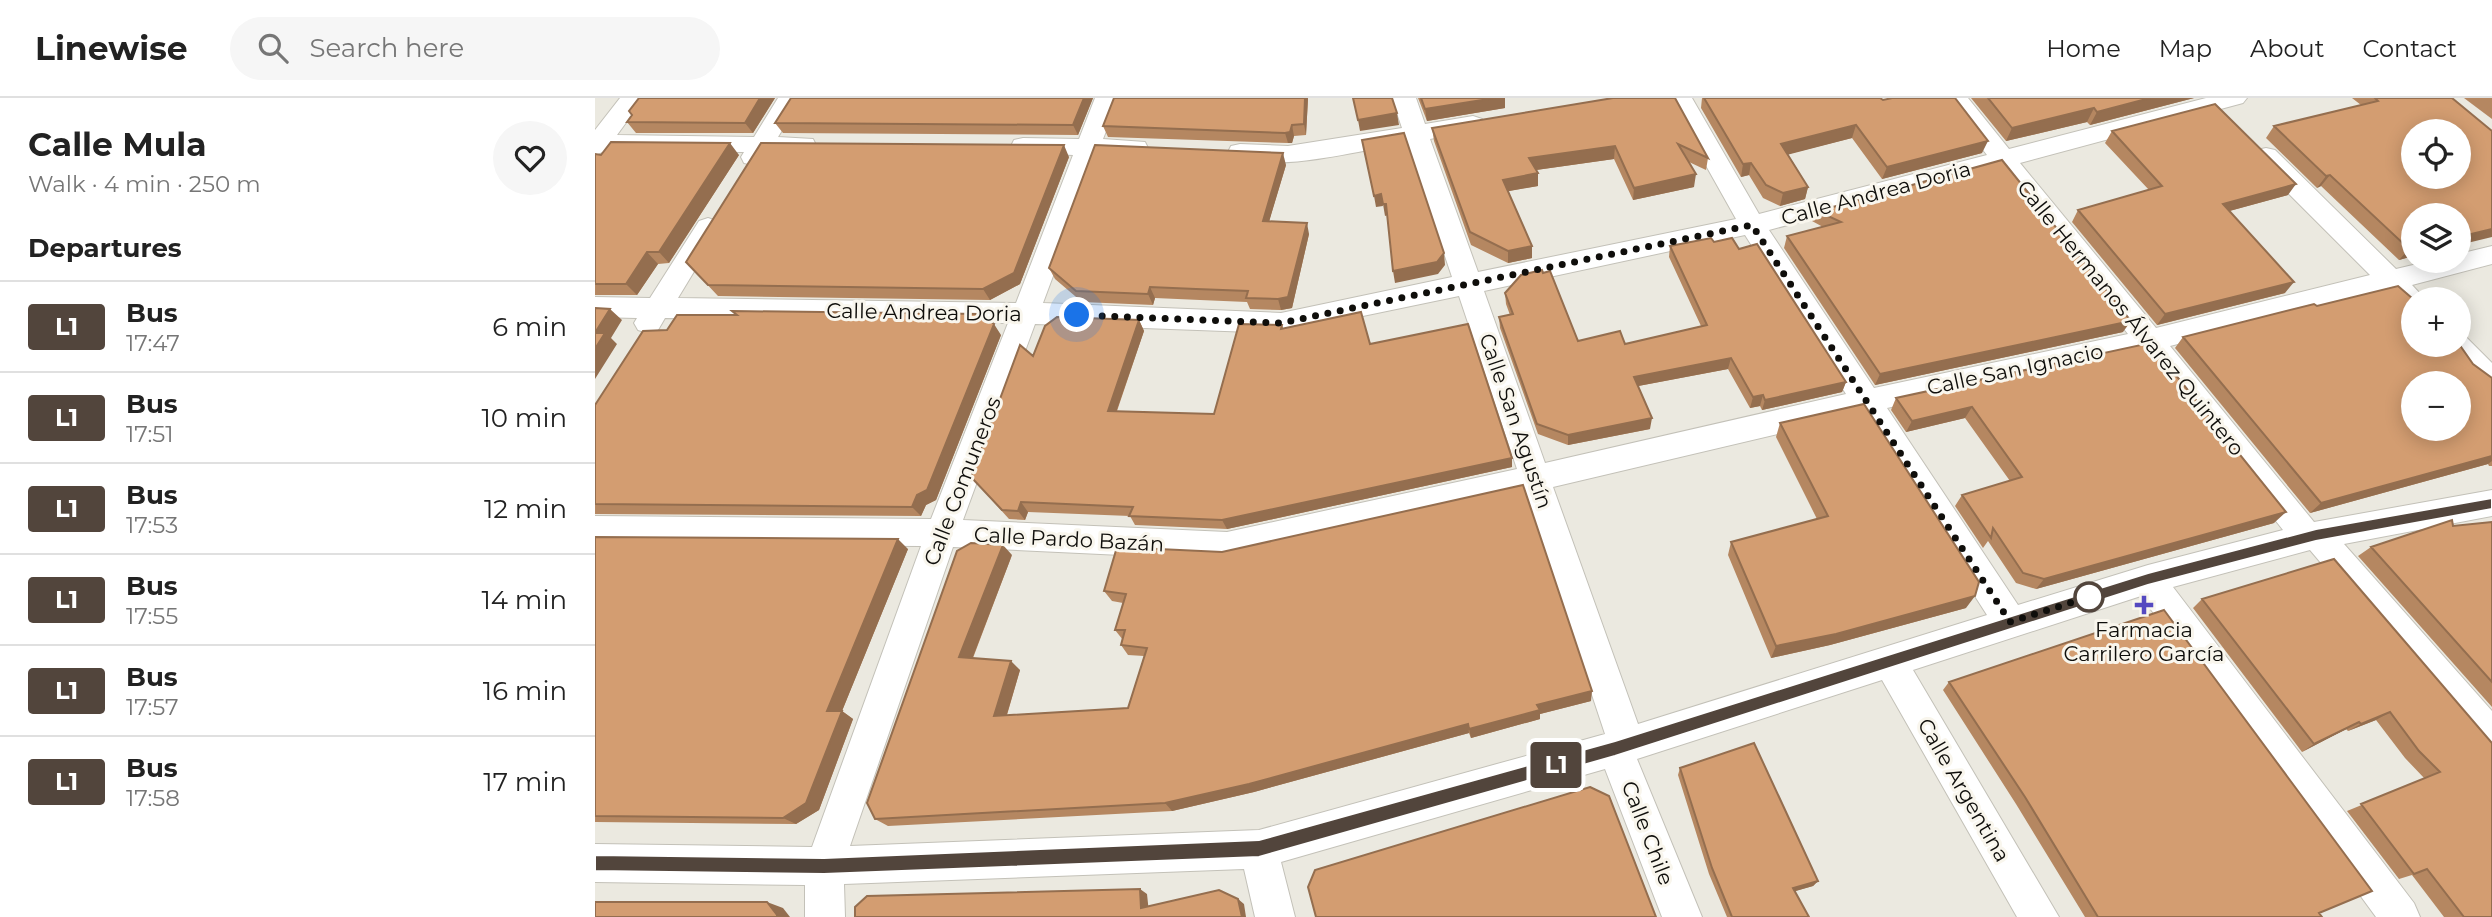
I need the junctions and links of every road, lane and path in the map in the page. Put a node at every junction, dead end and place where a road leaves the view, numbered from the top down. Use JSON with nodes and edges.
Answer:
{"nodes":[{"id":1,"x":632,"y":98,"type":"edge"},
{"id":2,"x":790,"y":98,"type":"edge"},
{"id":3,"x":1107,"y":98,"type":"edge"},
{"id":4,"x":1404,"y":98,"type":"edge"},
{"id":5,"x":1680,"y":98,"type":"edge"},
{"id":6,"x":1955,"y":98,"type":"edge"},
{"id":7,"x":2222,"y":106,"type":"edge"},
{"id":8,"x":1497,"y":120,"type":"edge"},
{"id":9,"x":1416,"y":133,"type":"junction"},
{"id":10,"x":2253,"y":143,"type":"edge"},
{"id":11,"x":596,"y":144,"type":"edge"},
{"id":12,"x":761,"y":144,"type":"junction"},
{"id":13,"x":829,"y":145,"type":"edge"},
{"id":14,"x":994,"y":146,"type":"edge"},
{"id":15,"x":1090,"y":146,"type":"junction"},
{"id":16,"x":1156,"y":149,"type":"edge"},
{"id":17,"x":1222,"y":152,"type":"edge"},
{"id":18,"x":2004,"y":159,"type":"junction"},
{"id":19,"x":739,"y":179,"type":"edge"},
{"id":20,"x":724,"y":203,"type":"edge"},
{"id":21,"x":1752,"y":225,"type":"junction"},
{"id":22,"x":2492,"y":255,"type":"edge"},
{"id":23,"x":2392,"y":280,"type":"junction"},
{"id":24,"x":1470,"y":286,"type":"junction"},
{"id":25,"x":2401,"y":289,"type":"edge"},
{"id":26,"x":595,"y":307,"type":"edge"},
{"id":27,"x":657,"y":308,"type":"junction"},
{"id":28,"x":1026,"y":313,"type":"junction"},
{"id":29,"x":2150,"y":340,"type":"junction"},
{"id":30,"x":636,"y":341,"type":"edge"},
{"id":31,"x":2468,"y":357,"type":"edge"},
{"id":32,"x":2492,"y":381,"type":"edge"},
{"id":33,"x":1868,"y":401,"type":"junction"},
{"id":34,"x":1536,"y":478,"type":"junction"},
{"id":35,"x":2492,"y":503,"type":"edge"},
{"id":36,"x":595,"y":530,"type":"edge"},
{"id":37,"x":942,"y":533,"type":"junction"},
{"id":38,"x":2312,"y":536,"type":"junction"},
{"id":39,"x":2148,"y":579,"type":"junction"},
{"id":40,"x":2010,"y":622,"type":"junction"},
{"id":41,"x":1890,"y":662,"type":"junction"},
{"id":42,"x":2492,"y":737,"type":"edge"},
{"id":43,"x":1621,"y":747,"type":"junction"},
{"id":44,"x":1259,"y":849,"type":"junction"},
{"id":45,"x":595,"y":863,"type":"edge"},
{"id":46,"x":824,"y":866,"type":"junction"},
{"id":47,"x":825,"y":917,"type":"edge"},
{"id":48,"x":1275,"y":917,"type":"edge"},
{"id":49,"x":1682,"y":917,"type":"edge"},
{"id":50,"x":2039,"y":917,"type":"edge"},
{"id":51,"x":2400,"y":917,"type":"edge"}],
"edges":[{"from":1,"to":11,"type":"street"},
{"from":2,"to":12,"type":"street"},
{"from":3,"to":15,"type":"street","name":"Calle Comuneros"},
{"from":4,"to":9,"type":"street","name":"Calle San Agustín"},
{"from":5,"to":21,"type":"street"},
{"from":6,"to":18,"type":"street","name":"Calle Hermanos Álvarez Quintero"},
{"from":7,"to":18,"type":"street","name":"Calle Andrea Doria"},
{"from":8,"to":9,"type":"street"},
{"from":9,"to":17,"type":"street"},
{"from":9,"to":24,"type":"street","name":"Calle San Agustín"},
{"from":10,"to":23,"type":"street"},
{"from":11,"to":12,"type":"street"},
{"from":12,"to":13,"type":"street"},
{"from":12,"to":19,"type":"street"},
{"from":14,"to":15,"type":"street"},
{"from":15,"to":16,"type":"street"},
{"from":15,"to":28,"type":"street","name":"Calle Comuneros"},
{"from":18,"to":21,"type":"street","name":"Calle Andrea Doria"},
{"from":18,"to":29,"type":"street","name":"Calle Hermanos Álvarez Quintero"},
{"from":20,"to":27,"type":"street"},
{"from":21,"to":24,"type":"street","name":"Calle Andrea Doria"},
{"from":21,"to":33,"type":"street"},
{"from":22,"to":23,"type":"street","name":"Calle San Ignacio"},
{"from":23,"to":25,"type":"street"},
{"from":23,"to":29,"type":"street","name":"Calle San Ignacio"},
{"from":24,"to":28,"type":"street","name":"Calle Andrea Doria"},
{"from":24,"to":34,"type":"street","name":"Calle San Agustín"},
{"from":26,"to":27,"type":"street","name":"Calle Andrea Doria"},
{"from":27,"to":28,"type":"street","name":"Calle Andrea Doria"},
{"from":27,"to":30,"type":"street"},
{"from":28,"to":37,"type":"street","name":"Calle Comuneros"},
{"from":29,"to":33,"type":"street","name":"Calle San Ignacio"},
{"from":29,"to":38,"type":"street","name":"Calle Hermanos Álvarez Quintero"},
{"from":31,"to":32,"type":"street"},
{"from":33,"to":34,"type":"street","name":"Calle San Ignacio"},
{"from":33,"to":40,"type":"street"},
{"from":34,"to":37,"type":"street","name":"Calle Pardo Bazán"},
{"from":34,"to":43,"type":"street","name":"Calle San Agustín"},
{"from":35,"to":38,"type":"street"},
{"from":36,"to":37,"type":"street","name":"Calle Pardo Bazán"},
{"from":37,"to":46,"type":"street","name":"Calle Comuneros"},
{"from":38,"to":39,"type":"street"},
{"from":38,"to":42,"type":"street","name":"Calle Hermanos Álvarez Quintero"},
{"from":39,"to":40,"type":"street"},
{"from":39,"to":51,"type":"street"},
{"from":40,"to":41,"type":"street"},
{"from":41,"to":43,"type":"street"},
{"from":41,"to":50,"type":"street","name":"Calle Argentina"},
{"from":43,"to":44,"type":"street"},
{"from":43,"to":49,"type":"street","name":"Calle Chile"},
{"from":44,"to":46,"type":"street"},
{"from":44,"to":48,"type":"street"},
{"from":45,"to":46,"type":"street"},
{"from":46,"to":47,"type":"street"}]}
